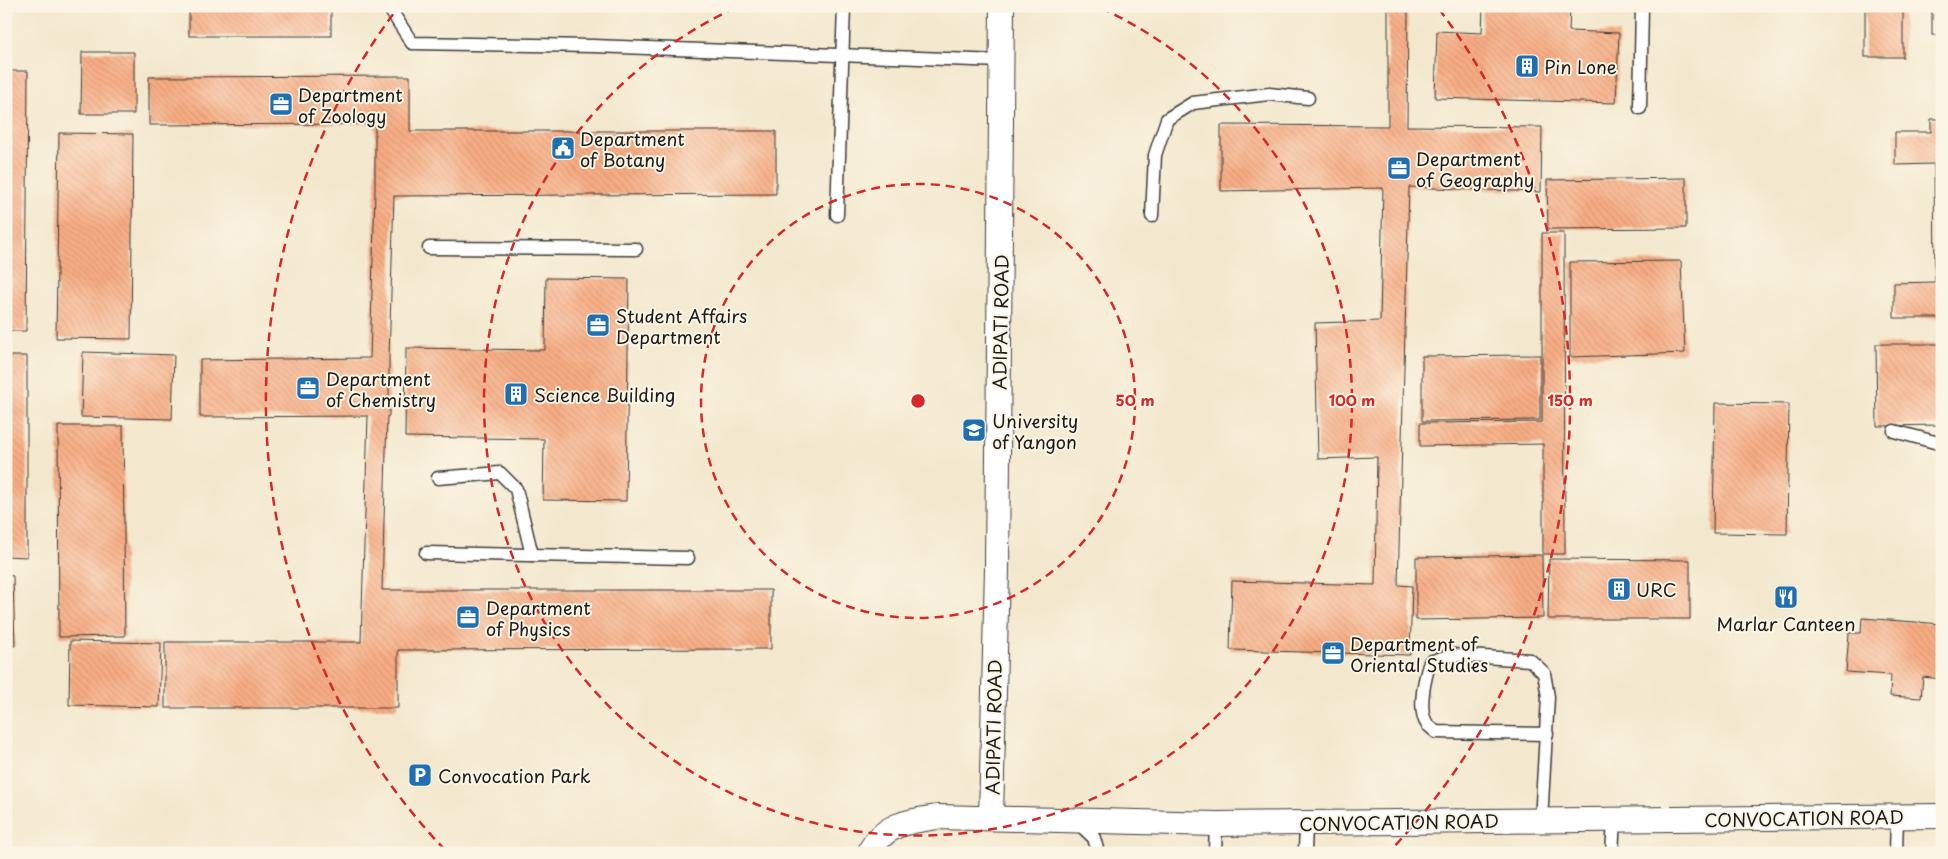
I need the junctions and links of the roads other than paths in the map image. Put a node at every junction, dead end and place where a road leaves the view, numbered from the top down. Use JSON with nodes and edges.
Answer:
{"nodes":[{"id":1,"x":388,"y":6,"type":"edge"},
{"id":2,"x":844,"y":6,"type":"edge"},
{"id":3,"x":1002,"y":6,"type":"edge"},
{"id":4,"x":1642,"y":6,"type":"edge"},
{"id":5,"x":842,"y":55,"type":"junction"},
{"id":6,"x":1001,"y":61,"type":"junction"},
{"id":7,"x":1308,"y":98,"type":"dead end"},
{"id":8,"x":1640,"y":108,"type":"dead end"},
{"id":9,"x":837,"y":215,"type":"dead end"},
{"id":10,"x":1152,"y":216,"type":"dead end"},
{"id":11,"x":429,"y":248,"type":"dead end"},
{"id":12,"x":636,"y":249,"type":"dead end"},
{"id":13,"x":1894,"y":431,"type":"dead end"},
{"id":14,"x":1942,"y":444,"type":"edge"},
{"id":15,"x":438,"y":478,"type":"dead end"},
{"id":16,"x":426,"y":553,"type":"dead end"},
{"id":17,"x":532,"y":555,"type":"junction"},
{"id":18,"x":688,"y":558,"type":"dead end"},
{"id":19,"x":1547,"y":734,"type":"junction"},
{"id":20,"x":1942,"y":816,"type":"edge"},
{"id":21,"x":991,"y":817,"type":"junction"},
{"id":22,"x":1897,"y":817,"type":"junction"},
{"id":23,"x":1076,"y":820,"type":"junction"},
{"id":24,"x":1614,"y":820,"type":"junction"},
{"id":25,"x":1541,"y":821,"type":"junction"},
{"id":26,"x":1306,"y":823,"type":"junction"},
{"id":27,"x":898,"y":824,"type":"junction"},
{"id":28,"x":1216,"y":824,"type":"junction"},
{"id":29,"x":870,"y":853,"type":"edge"},
{"id":30,"x":882,"y":853,"type":"edge"},
{"id":31,"x":1098,"y":853,"type":"edge"},
{"id":32,"x":1215,"y":853,"type":"edge"},
{"id":33,"x":1305,"y":853,"type":"edge"},
{"id":34,"x":1612,"y":853,"type":"edge"},
{"id":35,"x":1896,"y":853,"type":"edge"}],
"edges":[{"from":1,"to":5,"type":"lane"},
{"from":2,"to":5,"type":"lane"},
{"from":3,"to":6,"type":"street","name":"ADIPATI ROAD"},
{"from":4,"to":8,"type":"lane"},
{"from":5,"to":6,"type":"lane"},
{"from":5,"to":9,"type":"lane"},
{"from":6,"to":21,"type":"street","name":"ADIPATI ROAD"},
{"from":7,"to":10,"type":"lane"},
{"from":11,"to":12,"type":"lane"},
{"from":13,"to":14,"type":"lane"},
{"from":15,"to":17,"type":"lane"},
{"from":16,"to":17,"type":"lane"},
{"from":17,"to":18,"type":"lane"},
{"from":19,"to":19,"type":"lane"},
{"from":19,"to":25,"type":"lane"},
{"from":20,"to":22,"type":"street","name":"CONVOCATION ROAD"},
{"from":21,"to":23,"type":"street","name":"CONVOCATION ROAD"},
{"from":21,"to":27,"type":"street","name":"CONVOCATION ROAD"},
{"from":22,"to":24,"type":"street","name":"CONVOCATION ROAD"},
{"from":22,"to":35,"type":"lane"},
{"from":23,"to":28,"type":"street","name":"CONVOCATION ROAD"},
{"from":23,"to":31,"type":"lane"},
{"from":24,"to":25,"type":"street","name":"CONVOCATION ROAD"},
{"from":24,"to":34,"type":"lane"},
{"from":25,"to":26,"type":"street","name":"CONVOCATION ROAD"},
{"from":26,"to":28,"type":"street","name":"CONVOCATION ROAD"},
{"from":26,"to":33,"type":"lane"},
{"from":27,"to":29,"type":"street","name":"CONVOCATION ROAD"},
{"from":27,"to":30,"type":"lane"},
{"from":28,"to":32,"type":"lane"}]}
